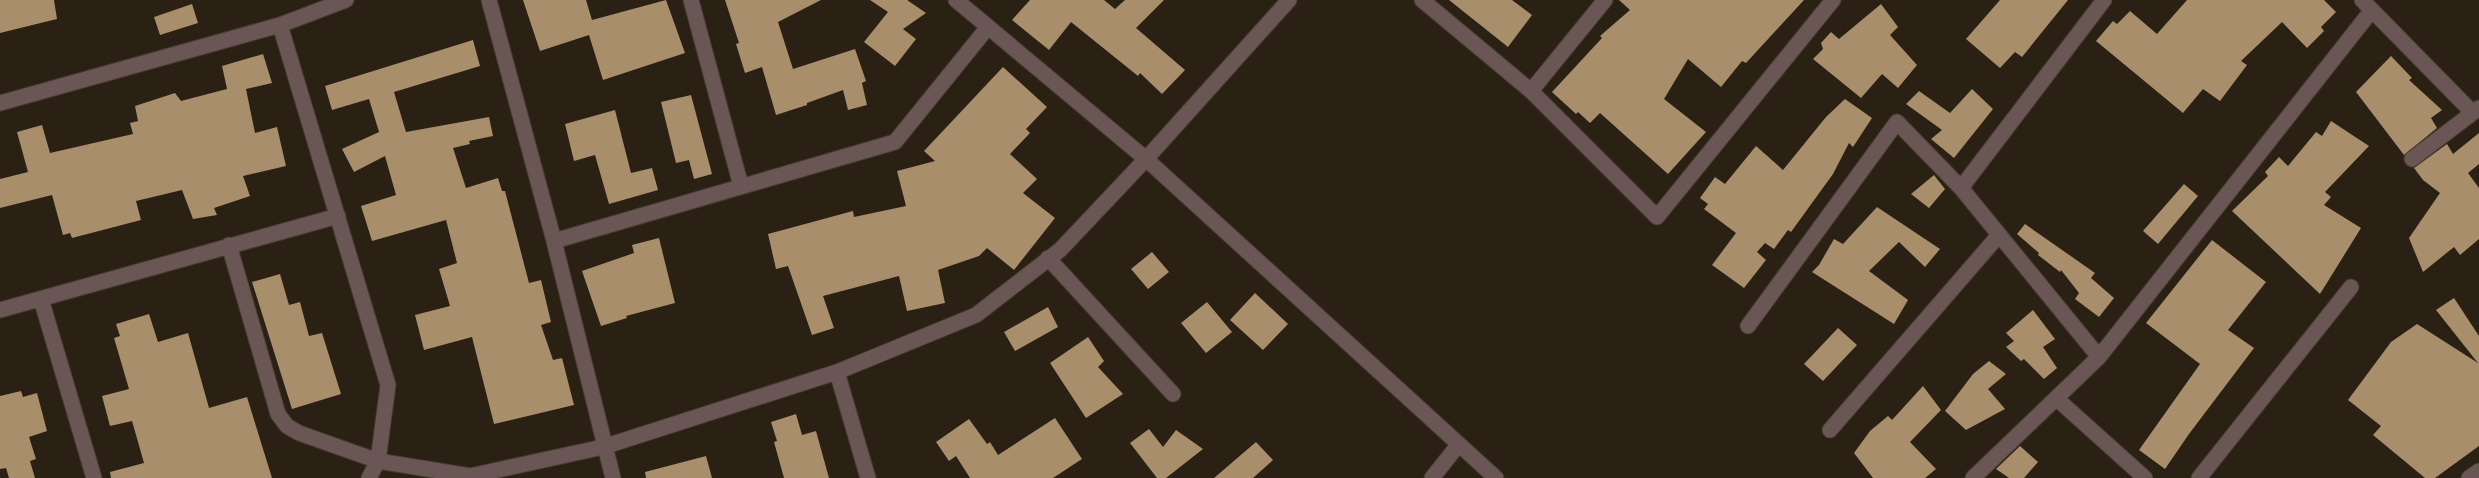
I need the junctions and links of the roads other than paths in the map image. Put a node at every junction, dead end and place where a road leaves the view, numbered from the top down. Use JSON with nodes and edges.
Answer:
{"nodes":[{"id":1,"x":346,"y":0,"type":"edge"},
{"id":2,"x":489,"y":0,"type":"edge"},
{"id":3,"x":691,"y":0,"type":"edge"},
{"id":4,"x":956,"y":0,"type":"edge"},
{"id":5,"x":1422,"y":0,"type":"edge"},
{"id":6,"x":1605,"y":0,"type":"edge"},
{"id":7,"x":1833,"y":0,"type":"edge"},
{"id":8,"x":2104,"y":0,"type":"edge"},
{"id":9,"x":1280,"y":3,"type":"edge"},
{"id":10,"x":2367,"y":5,"type":"edge"},
{"id":11,"x":280,"y":25,"type":"junction"},
{"id":12,"x":988,"y":27,"type":"junction"},
{"id":13,"x":1532,"y":91,"type":"junction"},
{"id":14,"x":0,"y":103,"type":"edge"},
{"id":15,"x":2476,"y":110,"type":"edge"},
{"id":16,"x":1146,"y":159,"type":"junction"},
{"id":17,"x":2412,"y":159,"type":"dead end"},
{"id":18,"x":741,"y":186,"type":"junction"},
{"id":19,"x":1961,"y":188,"type":"junction"},
{"id":20,"x":338,"y":216,"type":"junction"},
{"id":21,"x":1999,"y":235,"type":"junction"},
{"id":22,"x":554,"y":241,"type":"junction"},
{"id":23,"x":229,"y":246,"type":"junction"},
{"id":24,"x":1048,"y":258,"type":"junction"},
{"id":25,"x":2351,"y":287,"type":"dead end"},
{"id":26,"x":41,"y":299,"type":"junction"},
{"id":27,"x":0,"y":310,"type":"edge"},
{"id":28,"x":1748,"y":326,"type":"dead end"},
{"id":29,"x":2100,"y":357,"type":"junction"},
{"id":30,"x":837,"y":372,"type":"junction"},
{"id":31,"x":1174,"y":394,"type":"dead end"},
{"id":32,"x":2057,"y":399,"type":"junction"},
{"id":33,"x":1830,"y":430,"type":"dead end"},
{"id":34,"x":1459,"y":444,"type":"junction"},
{"id":35,"x":604,"y":447,"type":"junction"},
{"id":36,"x":378,"y":462,"type":"junction"},
{"id":37,"x":2479,"y":471,"type":"edge"},
{"id":38,"x":94,"y":478,"type":"edge"},
{"id":39,"x":370,"y":478,"type":"edge"},
{"id":40,"x":613,"y":478,"type":"edge"},
{"id":41,"x":868,"y":478,"type":"edge"},
{"id":42,"x":1432,"y":478,"type":"edge"},
{"id":43,"x":1496,"y":478,"type":"edge"},
{"id":44,"x":1974,"y":478,"type":"edge"},
{"id":45,"x":2145,"y":478,"type":"edge"},
{"id":46,"x":2199,"y":478,"type":"edge"},
{"id":47,"x":2469,"y":478,"type":"edge"}],
"edges":[{"from":1,"to":11,"type":"street"},
{"from":2,"to":22,"type":"street"},
{"from":3,"to":18,"type":"street"},
{"from":4,"to":12,"type":"street"},
{"from":5,"to":13,"type":"street"},
{"from":6,"to":13,"type":"street"},
{"from":7,"to":13,"type":"street"},
{"from":8,"to":19,"type":"street"},
{"from":9,"to":16,"type":"street"},
{"from":10,"to":15,"type":"street"},
{"from":10,"to":29,"type":"street"},
{"from":11,"to":14,"type":"street"},
{"from":11,"to":20,"type":"street"},
{"from":12,"to":16,"type":"street"},
{"from":12,"to":18,"type":"street"},
{"from":15,"to":17,"type":"street"},
{"from":16,"to":24,"type":"street"},
{"from":16,"to":34,"type":"street"},
{"from":18,"to":22,"type":"street"},
{"from":19,"to":21,"type":"street"},
{"from":19,"to":28,"type":"street"},
{"from":20,"to":23,"type":"street"},
{"from":20,"to":36,"type":"street"},
{"from":21,"to":29,"type":"street"},
{"from":21,"to":33,"type":"street"},
{"from":22,"to":35,"type":"street"},
{"from":23,"to":26,"type":"street"},
{"from":23,"to":36,"type":"street"},
{"from":24,"to":30,"type":"street"},
{"from":24,"to":31,"type":"street"},
{"from":25,"to":46,"type":"street"},
{"from":26,"to":27,"type":"street"},
{"from":26,"to":38,"type":"street"},
{"from":29,"to":32,"type":"street"},
{"from":30,"to":35,"type":"street"},
{"from":30,"to":41,"type":"street"},
{"from":32,"to":44,"type":"street"},
{"from":32,"to":45,"type":"street"},
{"from":34,"to":42,"type":"street"},
{"from":34,"to":43,"type":"street"},
{"from":35,"to":36,"type":"street"},
{"from":35,"to":40,"type":"street"},
{"from":36,"to":39,"type":"street"},
{"from":37,"to":47,"type":"street"}]}
